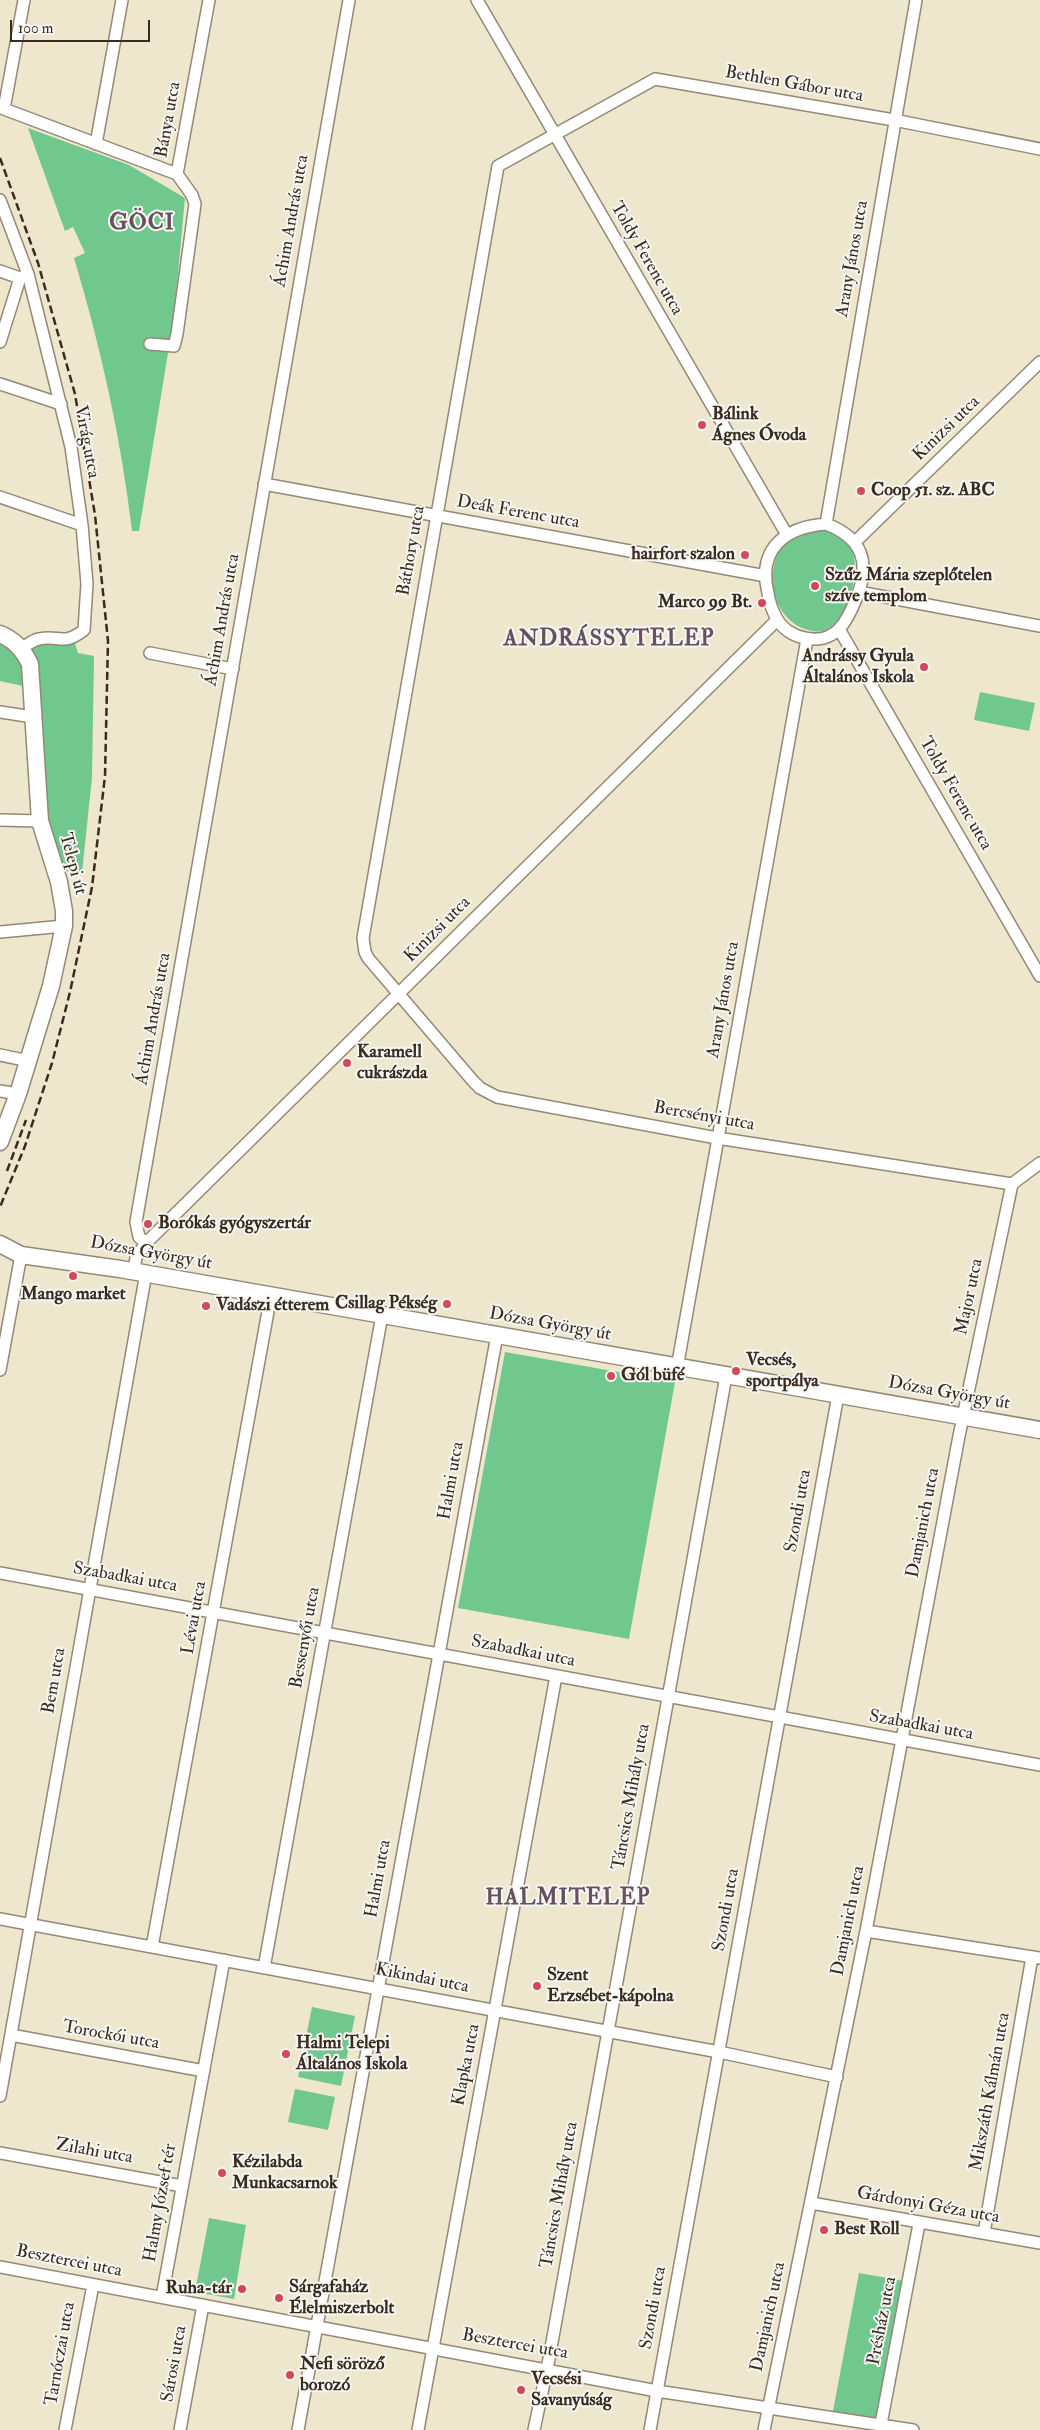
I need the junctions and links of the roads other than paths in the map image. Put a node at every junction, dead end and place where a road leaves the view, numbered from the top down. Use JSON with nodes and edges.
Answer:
{"nodes":[{"id":1,"x":24,"y":0,"type":"edge"},
{"id":2,"x":122,"y":0,"type":"edge"},
{"id":3,"x":209,"y":0,"type":"edge"},
{"id":4,"x":348,"y":0,"type":"edge"},
{"id":5,"x":477,"y":0,"type":"edge"},
{"id":6,"x":916,"y":0,"type":"edge"},
{"id":7,"x":894,"y":120,"type":"junction"},
{"id":8,"x":554,"y":134,"type":"junction"},
{"id":9,"x":96,"y":144,"type":"junction"},
{"id":10,"x":1040,"y":149,"type":"edge"},
{"id":11,"x":177,"y":174,"type":"junction"},
{"id":12,"x":0,"y":200,"type":"edge"},
{"id":13,"x":0,"y":271,"type":"edge"},
{"id":14,"x":24,"y":276,"type":"junction"},
{"id":15,"x":0,"y":342,"type":"edge"},
{"id":16,"x":150,"y":344,"type":"dead end"},
{"id":17,"x":1040,"y":362,"type":"edge"},
{"id":18,"x":0,"y":384,"type":"edge"},
{"id":19,"x":61,"y":404,"type":"junction"},
{"id":20,"x":264,"y":484,"type":"junction"},
{"id":21,"x":0,"y":496,"type":"edge"},
{"id":22,"x":436,"y":516,"type":"junction"},
{"id":23,"x":826,"y":524,"type":"junction"},
{"id":24,"x":82,"y":525,"type":"junction"},
{"id":25,"x":787,"y":535,"type":"junction"},
{"id":26,"x":856,"y":542,"type":"junction"},
{"id":27,"x":766,"y":576,"type":"junction"},
{"id":28,"x":858,"y":592,"type":"junction"},
{"id":29,"x":777,"y":620,"type":"junction"},
{"id":30,"x":1040,"y":626,"type":"edge"},
{"id":31,"x":839,"y":630,"type":"junction"},
{"id":32,"x":0,"y":634,"type":"edge"},
{"id":33,"x":807,"y":639,"type":"junction"},
{"id":34,"x":22,"y":648,"type":"junction"},
{"id":35,"x":150,"y":653,"type":"dead end"},
{"id":36,"x":233,"y":669,"type":"junction"},
{"id":37,"x":0,"y":712,"type":"edge"},
{"id":38,"x":33,"y":716,"type":"junction"},
{"id":39,"x":0,"y":820,"type":"edge"},
{"id":40,"x":40,"y":820,"type":"junction"},
{"id":41,"x":64,"y":926,"type":"junction"},
{"id":42,"x":0,"y":932,"type":"edge"},
{"id":43,"x":1040,"y":976,"type":"edge"},
{"id":44,"x":399,"y":993,"type":"junction"},
{"id":45,"x":0,"y":1055,"type":"edge"},
{"id":46,"x":29,"y":1061,"type":"junction"},
{"id":47,"x":0,"y":1091,"type":"edge"},
{"id":48,"x":18,"y":1094,"type":"junction"},
{"id":49,"x":717,"y":1138,"type":"junction"},
{"id":50,"x":0,"y":1142,"type":"edge"},
{"id":51,"x":1040,"y":1163,"type":"edge"},
{"id":52,"x":1012,"y":1184,"type":"junction"},
{"id":53,"x":0,"y":1231,"type":"edge"},
{"id":54,"x":146,"y":1243,"type":"junction"},
{"id":55,"x":0,"y":1244,"type":"edge"},
{"id":56,"x":21,"y":1255,"type":"junction"},
{"id":57,"x":54,"y":1258,"type":"junction"},
{"id":58,"x":140,"y":1272,"type":"junction"},
{"id":59,"x":271,"y":1295,"type":"junction"},
{"id":60,"x":382,"y":1315,"type":"junction"},
{"id":61,"x":497,"y":1335,"type":"junction"},
{"id":62,"x":677,"y":1368,"type":"junction"},
{"id":63,"x":0,"y":1370,"type":"edge"},
{"id":64,"x":726,"y":1376,"type":"junction"},
{"id":65,"x":838,"y":1395,"type":"junction"},
{"id":66,"x":963,"y":1417,"type":"junction"},
{"id":67,"x":1040,"y":1430,"type":"edge"},
{"id":68,"x":0,"y":1573,"type":"edge"},
{"id":69,"x":90,"y":1589,"type":"junction"},
{"id":70,"x":214,"y":1612,"type":"junction"},
{"id":71,"x":325,"y":1632,"type":"junction"},
{"id":72,"x":438,"y":1654,"type":"junction"},
{"id":73,"x":556,"y":1676,"type":"junction"},
{"id":74,"x":668,"y":1697,"type":"junction"},
{"id":75,"x":780,"y":1718,"type":"junction"},
{"id":76,"x":901,"y":1740,"type":"junction"},
{"id":77,"x":1040,"y":1765,"type":"edge"},
{"id":78,"x":0,"y":1919,"type":"edge"},
{"id":79,"x":29,"y":1924,"type":"junction"},
{"id":80,"x":866,"y":1931,"type":"junction"},
{"id":81,"x":152,"y":1947,"type":"junction"},
{"id":82,"x":1036,"y":1957,"type":"edge"},
{"id":83,"x":224,"y":1960,"type":"junction"},
{"id":84,"x":264,"y":1968,"type":"junction"},
{"id":85,"x":377,"y":1988,"type":"junction"},
{"id":86,"x":495,"y":2011,"type":"junction"},
{"id":87,"x":607,"y":2032,"type":"junction"},
{"id":88,"x":11,"y":2036,"type":"junction"},
{"id":89,"x":719,"y":2052,"type":"junction"},
{"id":90,"x":204,"y":2071,"type":"junction"},
{"id":91,"x":837,"y":2077,"type":"junction"},
{"id":92,"x":0,"y":2096,"type":"edge"},
{"id":93,"x":0,"y":2153,"type":"edge"},
{"id":94,"x":182,"y":2186,"type":"junction"},
{"id":95,"x":811,"y":2203,"type":"junction"},
{"id":96,"x":919,"y":2224,"type":"junction"},
{"id":97,"x":984,"y":2233,"type":"junction"},
{"id":98,"x":1040,"y":2243,"type":"edge"},
{"id":99,"x":0,"y":2267,"type":"edge"},
{"id":100,"x":93,"y":2285,"type":"junction"},
{"id":101,"x":162,"y":2297,"type":"junction"},
{"id":102,"x":203,"y":2305,"type":"junction"},
{"id":103,"x":317,"y":2326,"type":"junction"},
{"id":104,"x":433,"y":2348,"type":"junction"},
{"id":105,"x":547,"y":2369,"type":"junction"},
{"id":106,"x":657,"y":2390,"type":"junction"},
{"id":107,"x":768,"y":2406,"type":"junction"},
{"id":108,"x":881,"y":2424,"type":"junction"},
{"id":109,"x":65,"y":2430,"type":"edge"},
{"id":110,"x":180,"y":2430,"type":"edge"},
{"id":111,"x":298,"y":2430,"type":"edge"},
{"id":112,"x":418,"y":2430,"type":"edge"},
{"id":113,"x":534,"y":2430,"type":"edge"},
{"id":114,"x":650,"y":2430,"type":"edge"},
{"id":115,"x":764,"y":2430,"type":"edge"},
{"id":116,"x":913,"y":2430,"type":"edge"}],
"edges":[{"from":1,"to":9,"type":"street"},
{"from":2,"to":9,"type":"street"},
{"from":3,"to":11,"type":"street","name":"Bánya utca"},
{"from":4,"to":20,"type":"street","name":"Áchim András utca"},
{"from":5,"to":8,"type":"street","name":"Toldy Ferenc utca"},
{"from":6,"to":7,"type":"street","name":"Arany János utca"},
{"from":7,"to":8,"type":"street","name":"Bethlen Gábor utca"},
{"from":7,"to":10,"type":"street","name":"Bethlen Gábor utca"},
{"from":7,"to":23,"type":"street","name":"Arany János utca"},
{"from":8,"to":22,"type":"street","name":"Báthory utca"},
{"from":8,"to":25,"type":"street","name":"Toldy Ferenc utca"},
{"from":9,"to":11,"type":"street"},
{"from":11,"to":16,"type":"street","name":"Bánya utca"},
{"from":12,"to":14,"type":"street","name":"Virág utca"},
{"from":13,"to":14,"type":"street"},
{"from":14,"to":15,"type":"street"},
{"from":14,"to":19,"type":"street","name":"Virág utca"},
{"from":17,"to":26,"type":"street","name":"Kinizsi utca"},
{"from":18,"to":19,"type":"street"},
{"from":19,"to":24,"type":"street","name":"Virág utca"},
{"from":20,"to":22,"type":"street","name":"Deák Ferenc utca"},
{"from":20,"to":36,"type":"street","name":"Áchim András utca"},
{"from":21,"to":24,"type":"street"},
{"from":22,"to":27,"type":"street","name":"Deák Ferenc utca"},
{"from":22,"to":44,"type":"street","name":"Báthory utca"},
{"from":23,"to":25,"type":"street"},
{"from":23,"to":26,"type":"street"},
{"from":24,"to":34,"type":"street","name":"Virág utca"},
{"from":25,"to":27,"type":"street"},
{"from":26,"to":28,"type":"street"},
{"from":27,"to":29,"type":"street"},
{"from":28,"to":30,"type":"street"},
{"from":28,"to":31,"type":"street"},
{"from":29,"to":33,"type":"street"},
{"from":29,"to":44,"type":"street","name":"Kinizsi utca"},
{"from":31,"to":33,"type":"street"},
{"from":31,"to":43,"type":"street","name":"Toldy Ferenc utca"},
{"from":32,"to":34,"type":"main road"},
{"from":33,"to":49,"type":"street","name":"Arany János utca"},
{"from":34,"to":38,"type":"main road","name":"Telepi út"},
{"from":35,"to":36,"type":"street"},
{"from":36,"to":54,"type":"street","name":"Áchim András utca"},
{"from":37,"to":38,"type":"street"},
{"from":38,"to":40,"type":"main road","name":"Telepi út"},
{"from":39,"to":40,"type":"street"},
{"from":40,"to":41,"type":"main road","name":"Telepi út"},
{"from":41,"to":42,"type":"street"},
{"from":41,"to":46,"type":"main road","name":"Telepi út"},
{"from":44,"to":49,"type":"street","name":"Bercsényi utca"},
{"from":44,"to":54,"type":"street","name":"Kinizsi utca"},
{"from":45,"to":46,"type":"street"},
{"from":46,"to":48,"type":"main road","name":"Telepi út"},
{"from":47,"to":48,"type":"street"},
{"from":48,"to":50,"type":"main road","name":"Telepi út"},
{"from":49,"to":52,"type":"street","name":"Bercsényi utca"},
{"from":49,"to":62,"type":"street","name":"Arany János utca"},
{"from":51,"to":52,"type":"street"},
{"from":52,"to":66,"type":"street","name":"Major utca"},
{"from":53,"to":57,"type":"main road","name":"Dózsa György út"},
{"from":54,"to":58,"type":"street","name":"Kinizsi utca"},
{"from":55,"to":56,"type":"main road","name":"Dózsa György út"},
{"from":56,"to":57,"type":"main road","name":"Dózsa György út"},
{"from":56,"to":63,"type":"street"},
{"from":57,"to":58,"type":"main road","name":"Dózsa György út"},
{"from":58,"to":59,"type":"main road","name":"Dózsa György út"},
{"from":58,"to":69,"type":"street","name":"Bem utca"},
{"from":59,"to":60,"type":"main road","name":"Dózsa György út"},
{"from":59,"to":70,"type":"street","name":"Lévai utca"},
{"from":60,"to":61,"type":"main road","name":"Dózsa György út"},
{"from":60,"to":71,"type":"street","name":"Bessenyői utca"},
{"from":61,"to":62,"type":"main road","name":"Dózsa György út"},
{"from":61,"to":72,"type":"street","name":"Halmi utca"},
{"from":62,"to":64,"type":"main road","name":"Dózsa György út"},
{"from":64,"to":65,"type":"main road","name":"Dózsa György út"},
{"from":64,"to":74,"type":"street","name":"Táncsics Mihály utca"},
{"from":65,"to":66,"type":"main road","name":"Dózsa György út"},
{"from":65,"to":75,"type":"street","name":"Szondi utca"},
{"from":66,"to":67,"type":"main road","name":"Dózsa György út"},
{"from":66,"to":76,"type":"street","name":"Damjanich utca"},
{"from":68,"to":69,"type":"street","name":"Szabadkai utca"},
{"from":69,"to":70,"type":"street","name":"Szabadkai utca"},
{"from":69,"to":79,"type":"street","name":"Bem utca"},
{"from":70,"to":71,"type":"street","name":"Szabadkai utca"},
{"from":70,"to":81,"type":"street","name":"Lévai utca"},
{"from":71,"to":72,"type":"street","name":"Szabadkai utca"},
{"from":71,"to":84,"type":"street","name":"Bessenyői utca"},
{"from":72,"to":73,"type":"street","name":"Szabadkai utca"},
{"from":72,"to":85,"type":"street","name":"Halmi utca"},
{"from":73,"to":74,"type":"street","name":"Szabadkai utca"},
{"from":73,"to":86,"type":"street","name":"Klapka utca"},
{"from":74,"to":75,"type":"street","name":"Szabadkai utca"},
{"from":74,"to":87,"type":"street","name":"Táncsics Mihály utca"},
{"from":75,"to":76,"type":"street","name":"Szabadkai utca"},
{"from":75,"to":89,"type":"street","name":"Szondi utca"},
{"from":76,"to":77,"type":"street","name":"Szabadkai utca"},
{"from":76,"to":80,"type":"street","name":"Damjanich utca"},
{"from":78,"to":79,"type":"street","name":"Kikindai utca"},
{"from":79,"to":81,"type":"street","name":"Kikindai utca"},
{"from":79,"to":88,"type":"street","name":"Bem utca"},
{"from":80,"to":82,"type":"street"},
{"from":80,"to":91,"type":"street","name":"Damjanich utca"},
{"from":81,"to":83,"type":"street","name":"Kikindai utca"},
{"from":82,"to":97,"type":"street","name":"Mikszáth Kálmán utca"},
{"from":83,"to":84,"type":"street","name":"Kikindai utca"},
{"from":83,"to":90,"type":"street","name":"Halmy József tér"},
{"from":84,"to":85,"type":"street","name":"Kikindai utca"},
{"from":85,"to":86,"type":"street","name":"Kikindai utca"},
{"from":85,"to":103,"type":"street","name":"Halmi utca"},
{"from":86,"to":87,"type":"street","name":"Kikindai utca"},
{"from":86,"to":104,"type":"street","name":"Klapka utca"},
{"from":87,"to":89,"type":"street","name":"Kikindai utca"},
{"from":87,"to":105,"type":"street","name":"Táncsics Mihály utca"},
{"from":88,"to":90,"type":"street","name":"Torockói utca"},
{"from":88,"to":92,"type":"street","name":"Bem utca"},
{"from":89,"to":91,"type":"street","name":"Kikindai utca"},
{"from":89,"to":106,"type":"street","name":"Szondi utca"},
{"from":90,"to":94,"type":"street","name":"Halmy József tér"},
{"from":91,"to":95,"type":"street","name":"Damjanich utca"},
{"from":93,"to":94,"type":"street","name":"Zilahi utca"},
{"from":94,"to":101,"type":"street","name":"Halmy József tér"},
{"from":95,"to":96,"type":"street","name":"Gárdonyi Géza utca"},
{"from":95,"to":107,"type":"street","name":"Damjanich utca"},
{"from":96,"to":97,"type":"street","name":"Gárdonyi Géza utca"},
{"from":96,"to":108,"type":"street","name":"Présház utca"},
{"from":97,"to":98,"type":"street","name":"Gárdonyi Géza utca"},
{"from":99,"to":100,"type":"street","name":"Besztercei utca"},
{"from":100,"to":101,"type":"street","name":"Besztercei utca"},
{"from":100,"to":109,"type":"street","name":"Tarnóczai utca"},
{"from":101,"to":102,"type":"street"},
{"from":102,"to":103,"type":"street"},
{"from":102,"to":110,"type":"street","name":"Sárosi utca"},
{"from":103,"to":104,"type":"street","name":"Besztercei utca"},
{"from":103,"to":111,"type":"street","name":"Halmi utca"},
{"from":104,"to":105,"type":"street","name":"Besztercei utca"},
{"from":104,"to":112,"type":"street","name":"Klapka utca"},
{"from":105,"to":106,"type":"street","name":"Besztercei utca"},
{"from":105,"to":113,"type":"street","name":"Táncsics Mihály utca"},
{"from":106,"to":107,"type":"street","name":"Besztercei utca"},
{"from":106,"to":114,"type":"street","name":"Szondi utca"},
{"from":107,"to":108,"type":"street","name":"Besztercei utca"},
{"from":107,"to":115,"type":"street","name":"Damjanich utca"},
{"from":108,"to":116,"type":"street","name":"Besztercei utca"}]}
